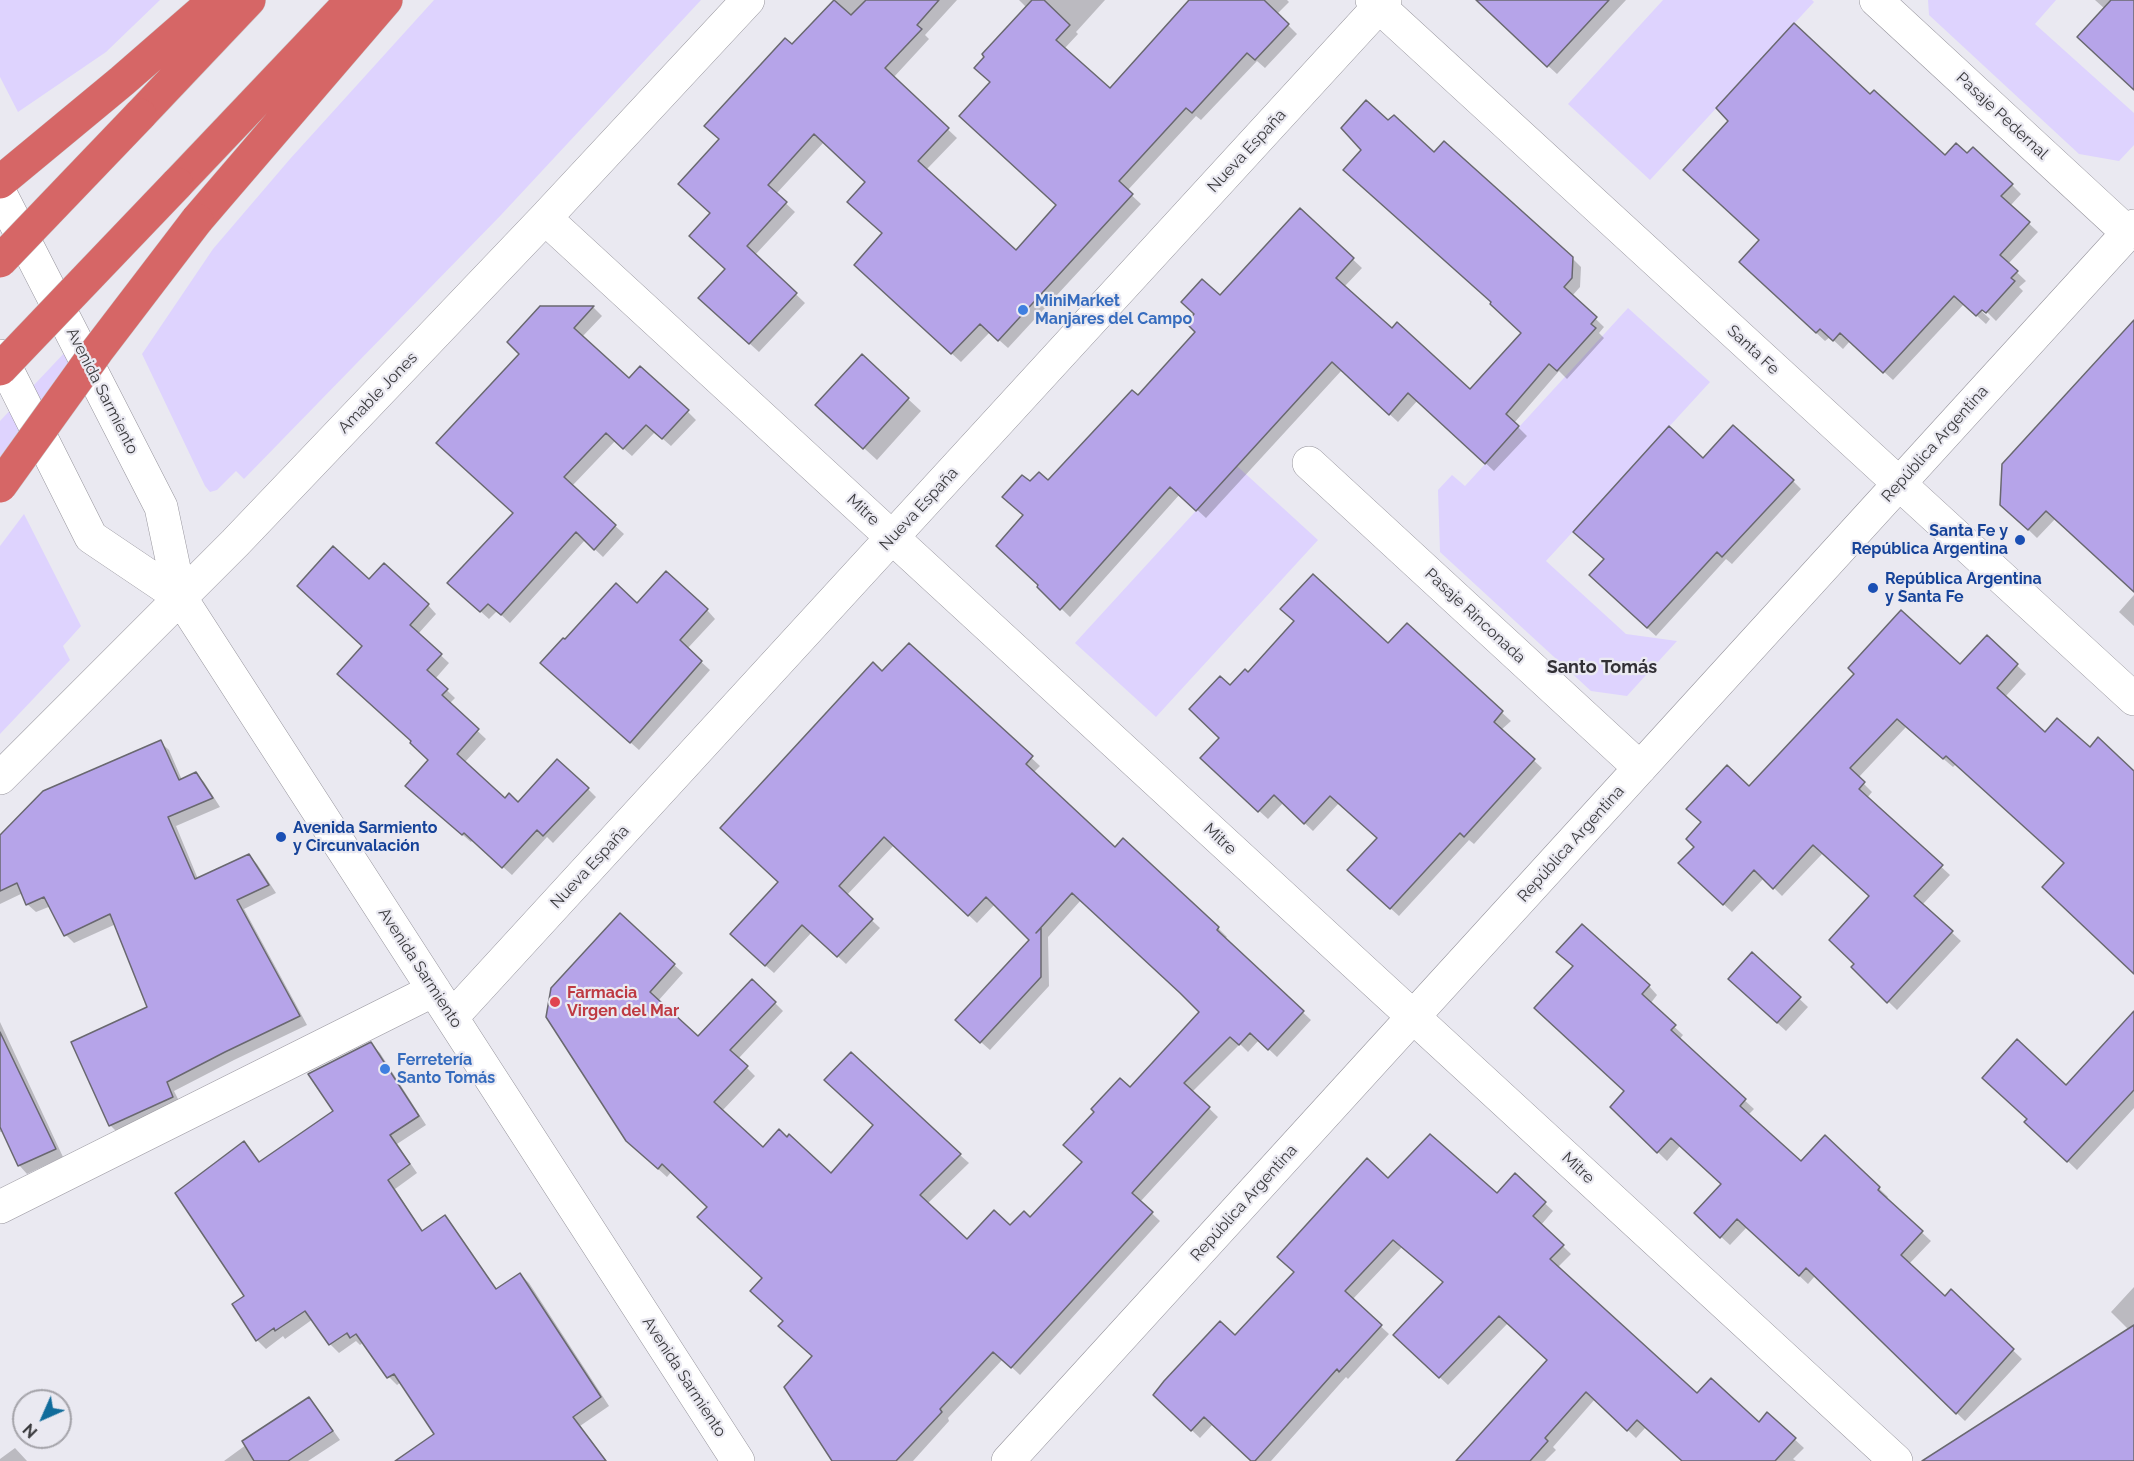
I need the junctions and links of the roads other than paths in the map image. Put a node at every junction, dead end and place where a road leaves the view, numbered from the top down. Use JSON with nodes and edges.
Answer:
{"nodes":[{"id":1,"x":215,"y":0,"type":"edge"},
{"id":2,"x":249,"y":0,"type":"edge"},
{"id":3,"x":352,"y":0,"type":"edge"},
{"id":4,"x":386,"y":0,"type":"edge"},
{"id":5,"x":748,"y":0,"type":"edge"},
{"id":6,"x":1875,"y":0,"type":"edge"},
{"id":7,"x":1379,"y":2,"type":"edge"},
{"id":8,"x":0,"y":182,"type":"edge"},
{"id":9,"x":0,"y":193,"type":"edge"},
{"id":10,"x":545,"y":218,"type":"junction"},
{"id":11,"x":2131,"y":229,"type":"edge"},
{"id":12,"x":0,"y":261,"type":"edge"},
{"id":13,"x":0,"y":356,"type":"edge"},
{"id":14,"x":0,"y":369,"type":"edge"},
{"id":15,"x":1309,"y":463,"type":"dead end"},
{"id":16,"x":1899,"y":484,"type":"junction"},
{"id":17,"x":0,"y":486,"type":"edge"},
{"id":18,"x":892,"y":537,"type":"junction"},
{"id":19,"x":180,"y":597,"type":"junction"},
{"id":20,"x":2134,"y":699,"type":"edge"},
{"id":21,"x":1640,"y":768,"type":"junction"},
{"id":22,"x":0,"y":777,"type":"edge"},
{"id":23,"x":435,"y":990,"type":"junction"},
{"id":24,"x":452,"y":1017,"type":"junction"},
{"id":25,"x":1413,"y":1017,"type":"junction"},
{"id":26,"x":0,"y":1207,"type":"edge"},
{"id":27,"x":738,"y":1461,"type":"edge"},
{"id":28,"x":1008,"y":1461,"type":"edge"},
{"id":29,"x":1896,"y":1461,"type":"edge"}],
"edges":[{"from":1,"to":8,"type":"highway"},
{"from":2,"to":12,"type":"highway","bridge":true},
{"from":3,"to":14,"type":"highway","bridge":true},
{"from":4,"to":17,"type":"highway","bridge":true},
{"from":5,"to":10,"type":"street","name":"Amable Jones"},
{"from":6,"to":11,"type":"street","name":"Pasaje Pedernal"},
{"from":7,"to":16,"type":"street","name":"Santa Fe"},
{"from":7,"to":18,"type":"street","name":"Nueva España"},
{"from":9,"to":19,"type":"street","name":"Avenida Sarmiento"},
{"from":10,"to":18,"type":"street","name":"Mitre"},
{"from":10,"to":19,"type":"street","name":"Amable Jones"},
{"from":11,"to":16,"type":"street","name":"República Argentina"},
{"from":13,"to":19,"type":"street","name":"Avenida Sarmiento"},
{"from":15,"to":21,"type":"street","name":"Pasaje Rinconada"},
{"from":16,"to":20,"type":"street","name":"Santa Fe"},
{"from":16,"to":21,"type":"street","name":"República Argentina"},
{"from":18,"to":24,"type":"street","name":"Nueva España"},
{"from":18,"to":25,"type":"street","name":"Mitre"},
{"from":19,"to":22,"type":"street","name":"Amable Jones"},
{"from":19,"to":23,"type":"street","name":"Avenida Sarmiento"},
{"from":21,"to":25,"type":"street","name":"República Argentina"},
{"from":23,"to":24,"type":"street","name":"Avenida Sarmiento"},
{"from":23,"to":26,"type":"street"},
{"from":24,"to":27,"type":"street","name":"Avenida Sarmiento"},
{"from":25,"to":28,"type":"street","name":"República Argentina"},
{"from":25,"to":29,"type":"street","name":"Mitre"}]}
